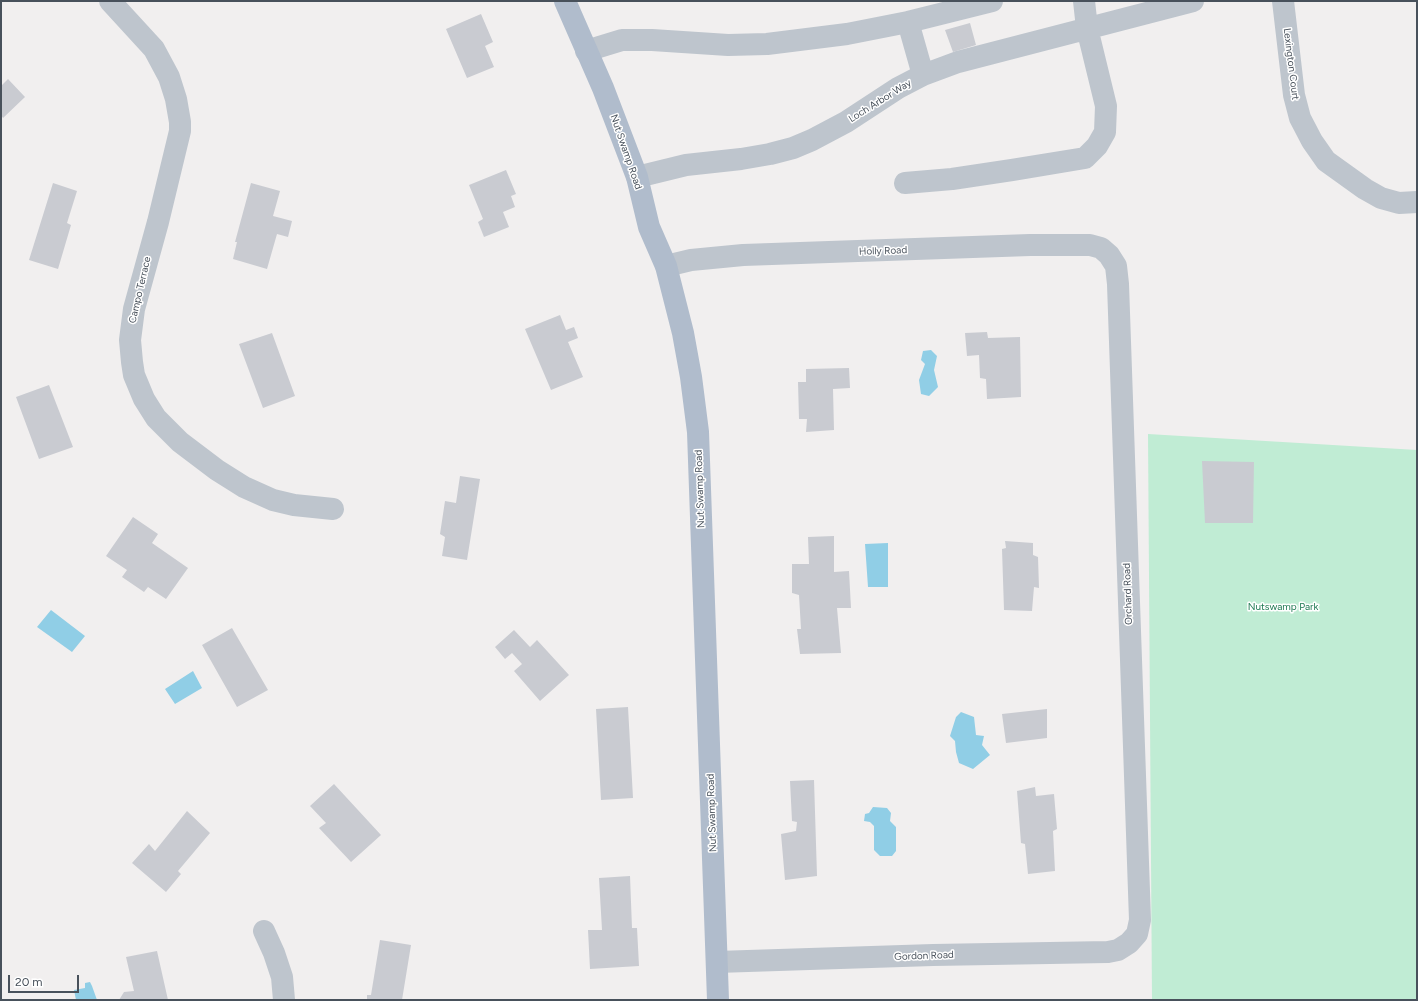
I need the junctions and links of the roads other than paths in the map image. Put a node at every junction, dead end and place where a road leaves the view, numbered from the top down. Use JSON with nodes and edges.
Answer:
{"nodes":[{"id":1,"x":110,"y":1,"type":"edge"},
{"id":2,"x":565,"y":1,"type":"edge"},
{"id":3,"x":992,"y":1,"type":"edge"},
{"id":4,"x":1084,"y":1,"type":"edge"},
{"id":5,"x":1193,"y":1,"type":"edge"},
{"id":6,"x":1284,"y":1,"type":"edge"},
{"id":7,"x":908,"y":22,"type":"junction"},
{"id":8,"x":1087,"y":28,"type":"junction"},
{"id":9,"x":586,"y":51,"type":"junction"},
{"id":10,"x":923,"y":75,"type":"junction"},
{"id":11,"x":637,"y":177,"type":"junction"},
{"id":12,"x":905,"y":183,"type":"dead end"},
{"id":13,"x":1417,"y":202,"type":"edge"},
{"id":14,"x":1101,"y":248,"type":"joint"},
{"id":15,"x":666,"y":266,"type":"junction"},
{"id":16,"x":333,"y":509,"type":"dead end"},
{"id":17,"x":264,"y":931,"type":"dead end"},
{"id":18,"x":1129,"y":943,"type":"joint"},
{"id":19,"x":717,"y":962,"type":"junction"},
{"id":20,"x":284,"y":1000,"type":"edge"},
{"id":21,"x":718,"y":1000,"type":"edge"}],
"edges":[{"from":1,"to":16,"type":"street","name":"Campo Terrace"},
{"from":2,"to":9,"type":"main road","name":"Nut Swamp Road"},
{"from":3,"to":7,"type":"street"},
{"from":4,"to":8,"type":"street"},
{"from":5,"to":8,"type":"street","name":"Loch Arbor Way"},
{"from":6,"to":13,"type":"street","name":"Lexington Court"},
{"from":7,"to":9,"type":"street"},
{"from":7,"to":10,"type":"street"},
{"from":8,"to":10,"type":"street","name":"Loch Arbor Way"},
{"from":8,"to":12,"type":"street"},
{"from":9,"to":11,"type":"main road","name":"Nut Swamp Road"},
{"from":10,"to":11,"type":"street","name":"Loch Arbor Way"},
{"from":11,"to":15,"type":"main road","name":"Nut Swamp Road"},
{"from":14,"to":15,"type":"street","name":"Holly Road"},
{"from":14,"to":18,"type":"street","name":"Orchard Road"},
{"from":15,"to":19,"type":"main road","name":"Nut Swamp Road"},
{"from":17,"to":20,"type":"street"},
{"from":18,"to":19,"type":"street","name":"Gordon Road"},
{"from":19,"to":21,"type":"main road","name":"Nut Swamp Road"}]}
